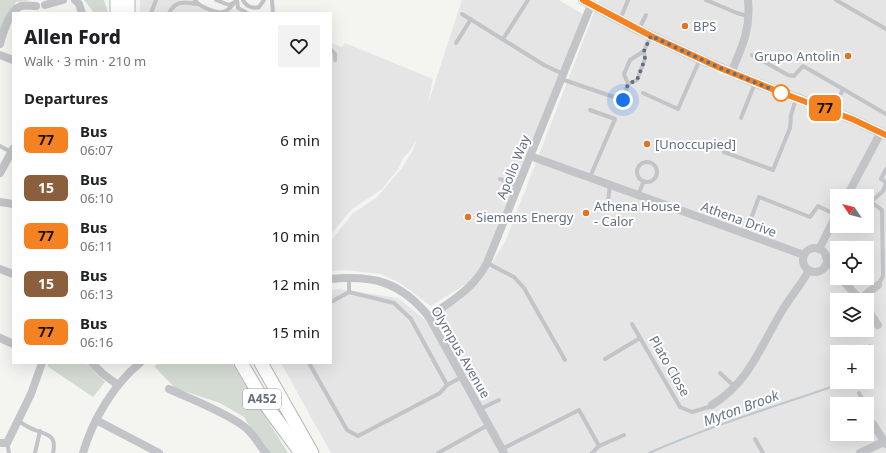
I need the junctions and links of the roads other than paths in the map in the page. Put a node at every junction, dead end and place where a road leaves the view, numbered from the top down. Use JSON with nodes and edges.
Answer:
{"nodes":[{"id":1,"x":63,"y":0,"type":"edge"},
{"id":2,"x":75,"y":0,"type":"edge"},
{"id":3,"x":156,"y":0,"type":"edge"},
{"id":4,"x":243,"y":0,"type":"edge"},
{"id":5,"x":264,"y":0,"type":"edge"},
{"id":6,"x":272,"y":0,"type":"edge"},
{"id":7,"x":528,"y":0,"type":"edge"},
{"id":8,"x":628,"y":0,"type":"edge"},
{"id":9,"x":706,"y":0,"type":"edge"},
{"id":10,"x":748,"y":0,"type":"edge"},
{"id":11,"x":836,"y":0,"type":"edge"},
{"id":12,"x":221,"y":1,"type":"edge"},
{"id":13,"x":236,"y":1,"type":"edge"},
{"id":14,"x":196,"y":2,"type":"edge"},
{"id":15,"x":587,"y":2,"type":"edge"},
{"id":16,"x":45,"y":4,"type":"dead end"},
{"id":17,"x":125,"y":4,"type":"edge"},
{"id":18,"x":36,"y":6,"type":"dead end"},
{"id":19,"x":13,"y":12,"type":"edge"},
{"id":20,"x":82,"y":12,"type":"edge"},
{"id":21,"x":118,"y":12,"type":"edge"},
{"id":22,"x":151,"y":12,"type":"edge"},
{"id":23,"x":170,"y":12,"type":"edge"},
{"id":24,"x":216,"y":12,"type":"edge"},
{"id":25,"x":226,"y":12,"type":"edge"},
{"id":26,"x":245,"y":12,"type":"edge"},
{"id":27,"x":273,"y":12,"type":"edge"},
{"id":28,"x":12,"y":14,"type":"edge"},
{"id":29,"x":462,"y":14,"type":"dead end"},
{"id":30,"x":646,"y":15,"type":"dead end"},
{"id":31,"x":748,"y":16,"type":"junction"},
{"id":32,"x":471,"y":19,"type":"junction"},
{"id":33,"x":620,"y":20,"type":"junction"},
{"id":34,"x":886,"y":29,"type":"edge"},
{"id":35,"x":639,"y":30,"type":"junction"},
{"id":36,"x":503,"y":39,"type":"junction"},
{"id":37,"x":649,"y":39,"type":"junction"},
{"id":38,"x":456,"y":43,"type":"dead end"},
{"id":39,"x":0,"y":44,"type":"edge"},
{"id":40,"x":332,"y":51,"type":"edge"},
{"id":41,"x":644,"y":51,"type":"junction"},
{"id":42,"x":0,"y":55,"type":"edge"},
{"id":43,"x":752,"y":55,"type":"dead end"},
{"id":44,"x":700,"y":59,"type":"junction"},
{"id":45,"x":12,"y":60,"type":"edge"},
{"id":46,"x":335,"y":60,"type":"dead end"},
{"id":47,"x":731,"y":73,"type":"junction"},
{"id":48,"x":562,"y":76,"type":"junction"},
{"id":49,"x":755,"y":83,"type":"junction"},
{"id":50,"x":628,"y":84,"type":"junction"},
{"id":51,"x":842,"y":89,"type":"junction"},
{"id":52,"x":643,"y":93,"type":"dead end"},
{"id":53,"x":796,"y":98,"type":"junction"},
{"id":54,"x":590,"y":110,"type":"dead end"},
{"id":55,"x":832,"y":111,"type":"junction"},
{"id":56,"x":886,"y":114,"type":"edge"},
{"id":57,"x":741,"y":118,"type":"dead end"},
{"id":58,"x":883,"y":133,"type":"edge"},
{"id":59,"x":0,"y":146,"type":"edge"},
{"id":60,"x":12,"y":151,"type":"edge"},
{"id":61,"x":724,"y":152,"type":"dead end"},
{"id":62,"x":530,"y":156,"type":"junction"},
{"id":63,"x":886,"y":169,"type":"edge"},
{"id":64,"x":0,"y":173,"type":"edge"},
{"id":65,"x":590,"y":178,"type":"junction"},
{"id":66,"x":500,"y":179,"type":"dead end"},
{"id":67,"x":644,"y":182,"type":"junction"},
{"id":68,"x":886,"y":183,"type":"edge"},
{"id":69,"x":610,"y":185,"type":"junction"},
{"id":70,"x":518,"y":186,"type":"junction"},
{"id":71,"x":851,"y":189,"type":"edge"},
{"id":72,"x":884,"y":191,"type":"edge"},
{"id":73,"x":638,"y":196,"type":"junction"},
{"id":74,"x":874,"y":199,"type":"edge"},
{"id":75,"x":0,"y":202,"type":"edge"},
{"id":76,"x":874,"y":203,"type":"edge"},
{"id":77,"x":12,"y":204,"type":"edge"},
{"id":78,"x":612,"y":205,"type":"dead end"},
{"id":79,"x":830,"y":212,"type":"edge"},
{"id":80,"x":830,"y":228,"type":"edge"},
{"id":81,"x":745,"y":234,"type":"junction"},
{"id":82,"x":819,"y":249,"type":"junction"},
{"id":83,"x":804,"y":255,"type":"junction"},
{"id":84,"x":826,"y":257,"type":"junction"},
{"id":85,"x":487,"y":263,"type":"junction"},
{"id":86,"x":830,"y":263,"type":"edge"},
{"id":87,"x":0,"y":269,"type":"edge"},
{"id":88,"x":809,"y":270,"type":"junction"},
{"id":89,"x":821,"y":270,"type":"junction"},
{"id":90,"x":830,"y":271,"type":"edge"},
{"id":91,"x":12,"y":274,"type":"edge"},
{"id":92,"x":350,"y":278,"type":"junction"},
{"id":93,"x":332,"y":279,"type":"edge"},
{"id":94,"x":847,"y":285,"type":"edge"},
{"id":95,"x":878,"y":285,"type":"joint"},
{"id":96,"x":349,"y":292,"type":"junction"},
{"id":97,"x":854,"y":293,"type":"edge"},
{"id":98,"x":869,"y":293,"type":"edge"},
{"id":99,"x":332,"y":301,"type":"edge"},
{"id":100,"x":429,"y":317,"type":"junction"},
{"id":101,"x":874,"y":319,"type":"edge"},
{"id":102,"x":632,"y":324,"type":"dead end"},
{"id":103,"x":878,"y":325,"type":"dead end"},
{"id":104,"x":0,"y":338,"type":"edge"},
{"id":105,"x":640,"y":338,"type":"junction"},
{"id":106,"x":11,"y":343,"type":"dead end"},
{"id":107,"x":605,"y":359,"type":"dead end"},
{"id":108,"x":565,"y":360,"type":"dead end"},
{"id":109,"x":42,"y":364,"type":"edge"},
{"id":110,"x":93,"y":364,"type":"edge"},
{"id":111,"x":139,"y":364,"type":"edge"},
{"id":112,"x":242,"y":364,"type":"edge"},
{"id":113,"x":252,"y":364,"type":"edge"},
{"id":114,"x":262,"y":364,"type":"edge"},
{"id":115,"x":310,"y":364,"type":"edge"},
{"id":116,"x":720,"y":373,"type":"dead end"},
{"id":117,"x":462,"y":377,"type":"junction"},
{"id":118,"x":118,"y":385,"type":"junction"},
{"id":119,"x":447,"y":385,"type":"junction"},
{"id":120,"x":735,"y":388,"type":"junction"},
{"id":121,"x":169,"y":389,"type":"dead end"},
{"id":122,"x":859,"y":393,"type":"dead end"},
{"id":123,"x":861,"y":397,"type":"edge"},
{"id":124,"x":499,"y":400,"type":"dead end"},
{"id":125,"x":712,"y":406,"type":"joint"},
{"id":126,"x":480,"y":410,"type":"junction"},
{"id":127,"x":96,"y":420,"type":"junction"},
{"id":128,"x":18,"y":421,"type":"junction"},
{"id":129,"x":488,"y":424,"type":"junction"},
{"id":130,"x":874,"y":426,"type":"edge"},
{"id":131,"x":40,"y":432,"type":"junction"},
{"id":132,"x":624,"y":435,"type":"dead end"},
{"id":133,"x":755,"y":439,"type":"dead end"},
{"id":134,"x":4,"y":443,"type":"edge"},
{"id":135,"x":885,"y":443,"type":"edge"},
{"id":136,"x":599,"y":446,"type":"junction"},
{"id":137,"x":299,"y":450,"type":"edge"},
{"id":138,"x":261,"y":451,"type":"edge"},
{"id":139,"x":503,"y":451,"type":"edge"},
{"id":140,"x":9,"y":453,"type":"edge"},
{"id":141,"x":35,"y":453,"type":"edge"},
{"id":142,"x":53,"y":453,"type":"edge"},
{"id":143,"x":83,"y":453,"type":"edge"},
{"id":144,"x":159,"y":453,"type":"edge"},
{"id":145,"x":312,"y":453,"type":"edge"},
{"id":146,"x":438,"y":453,"type":"edge"},
{"id":147,"x":592,"y":453,"type":"edge"},
{"id":148,"x":763,"y":453,"type":"edge"},
{"id":149,"x":860,"y":453,"type":"edge"}],
"edges":[{"from":1,"to":16,"type":"street"},
{"from":2,"to":20,"type":"street"},
{"from":3,"to":22,"type":"lane"},
{"from":4,"to":5,"type":"lane"},
{"from":6,"to":27,"type":"lane"},
{"from":7,"to":36,"type":"lane"},
{"from":8,"to":33,"type":"lane"},
{"from":9,"to":31,"type":"lane"},
{"from":10,"to":31,"type":"street"},
{"from":11,"to":34,"type":"lane"},
{"from":12,"to":13,"type":"lane"},
{"from":12,"to":25,"type":"lane"},
{"from":13,"to":25,"type":"lane"},
{"from":13,"to":26,"type":"lane"},
{"from":14,"to":23,"type":"lane"},
{"from":14,"to":24,"type":"lane"},
{"from":15,"to":33,"type":"street"},
{"from":15,"to":48,"type":"street","name":"Apollo Way"},
{"from":17,"to":21,"type":"highway"},
{"from":18,"to":19,"type":"street"},
{"from":28,"to":39,"type":"street"},
{"from":29,"to":32,"type":"lane"},
{"from":30,"to":35,"type":"lane"},
{"from":31,"to":47,"type":"street"},
{"from":32,"to":36,"type":"lane"},
{"from":32,"to":38,"type":"lane"},
{"from":33,"to":35,"type":"street"},
{"from":35,"to":37,"type":"street"},
{"from":36,"to":48,"type":"lane"},
{"from":37,"to":41,"type":"lane"},
{"from":37,"to":44,"type":"street"},
{"from":40,"to":46,"type":"lane"},
{"from":41,"to":50,"type":"lane"},
{"from":41,"to":50,"type":"lane"},
{"from":42,"to":45,"type":"street"},
{"from":43,"to":51,"type":"lane"},
{"from":44,"to":47,"type":"street"},
{"from":44,"to":52,"type":"lane"},
{"from":47,"to":49,"type":"street"},
{"from":48,"to":50,"type":"lane"},
{"from":48,"to":62,"type":"street","name":"Apollo Way"},
{"from":49,"to":53,"type":"street"},
{"from":49,"to":57,"type":"lane"},
{"from":51,"to":55,"type":"lane"},
{"from":51,"to":56,"type":"lane"},
{"from":53,"to":55,"type":"street"},
{"from":53,"to":61,"type":"lane"},
{"from":54,"to":65,"type":"lane"},
{"from":55,"to":58,"type":"street"},
{"from":58,"to":71,"type":"street"},
{"from":59,"to":60,"type":"lane"},
{"from":60,"to":64,"type":"street"},
{"from":62,"to":65,"type":"street","name":"Athena Drive"},
{"from":62,"to":70,"type":"street","name":"Apollo Way"},
{"from":63,"to":68,"type":"lane"},
{"from":65,"to":69,"type":"street","name":"Athena Drive"},
{"from":66,"to":70,"type":"lane"},
{"from":67,"to":67,"type":"lane"},
{"from":67,"to":73,"type":"lane"},
{"from":68,"to":72,"type":"lane"},
{"from":69,"to":73,"type":"street","name":"Athena Drive"},
{"from":69,"to":78,"type":"lane"},
{"from":70,"to":85,"type":"street","name":"Apollo Way"},
{"from":72,"to":74,"type":"lane"},
{"from":73,"to":81,"type":"street","name":"Athena Drive"},
{"from":75,"to":77,"type":"street"},
{"from":76,"to":95,"type":"lane"},
{"from":79,"to":81,"type":"lane"},
{"from":80,"to":82,"type":"street"},
{"from":81,"to":83,"type":"street","name":"Athena Drive"},
{"from":82,"to":83,"type":"street"},
{"from":82,"to":84,"type":"street"},
{"from":83,"to":88,"type":"street"},
{"from":84,"to":86,"type":"street"},
{"from":84,"to":89,"type":"street"},
{"from":85,"to":100,"type":"street","name":"Apollo Way"},
{"from":85,"to":108,"type":"lane"},
{"from":87,"to":91,"type":"street"},
{"from":88,"to":89,"type":"street"},
{"from":88,"to":120,"type":"street","name":"Plato Close"},
{"from":89,"to":90,"type":"street"},
{"from":92,"to":93,"type":"street","name":"Olympus Avenue"},
{"from":92,"to":96,"type":"lane"},
{"from":92,"to":100,"type":"street","name":"Olympus Avenue"},
{"from":94,"to":97,"type":"street"},
{"from":95,"to":98,"type":"street"},
{"from":96,"to":99,"type":"lane"},
{"from":96,"to":119,"type":"lane"},
{"from":100,"to":117,"type":"street","name":"Olympus Avenue"},
{"from":101,"to":103,"type":"street"},
{"from":102,"to":105,"type":"lane","name":"Plato Close"},
{"from":104,"to":106,"type":"street"},
{"from":105,"to":107,"type":"lane"},
{"from":105,"to":125,"type":"lane","name":"Plato Close"},
{"from":109,"to":128,"type":"street"},
{"from":110,"to":118,"type":"street"},
{"from":111,"to":118,"type":"street"},
{"from":112,"to":137,"type":"highway","number":"A452"},
{"from":113,"to":137,"type":"highway"},
{"from":114,"to":145,"type":"highway","number":"A452"},
{"from":115,"to":119,"type":"lane"},
{"from":116,"to":120,"type":"lane"},
{"from":117,"to":119,"type":"lane"},
{"from":117,"to":126,"type":"street","name":"Olympus Avenue"},
{"from":118,"to":127,"type":"street"},
{"from":120,"to":125,"type":"street","name":"Plato Close"},
{"from":121,"to":138,"type":"street"},
{"from":122,"to":123,"type":"lane"},
{"from":124,"to":126,"type":"lane"},
{"from":126,"to":129,"type":"street","name":"Olympus Avenue"},
{"from":127,"to":143,"type":"street"},
{"from":127,"to":144,"type":"street"},
{"from":128,"to":131,"type":"lane"},
{"from":128,"to":134,"type":"street"},
{"from":129,"to":139,"type":"street","name":"Olympus Avenue"},
{"from":129,"to":146,"type":"lane"},
{"from":130,"to":135,"type":"street"},
{"from":131,"to":141,"type":"lane"},
{"from":131,"to":142,"type":"lane"},
{"from":132,"to":136,"type":"lane"},
{"from":133,"to":148,"type":"lane"},
{"from":134,"to":140,"type":"lane"},
{"from":135,"to":149,"type":"street"},
{"from":136,"to":139,"type":"lane"},
{"from":136,"to":147,"type":"lane"}]}
